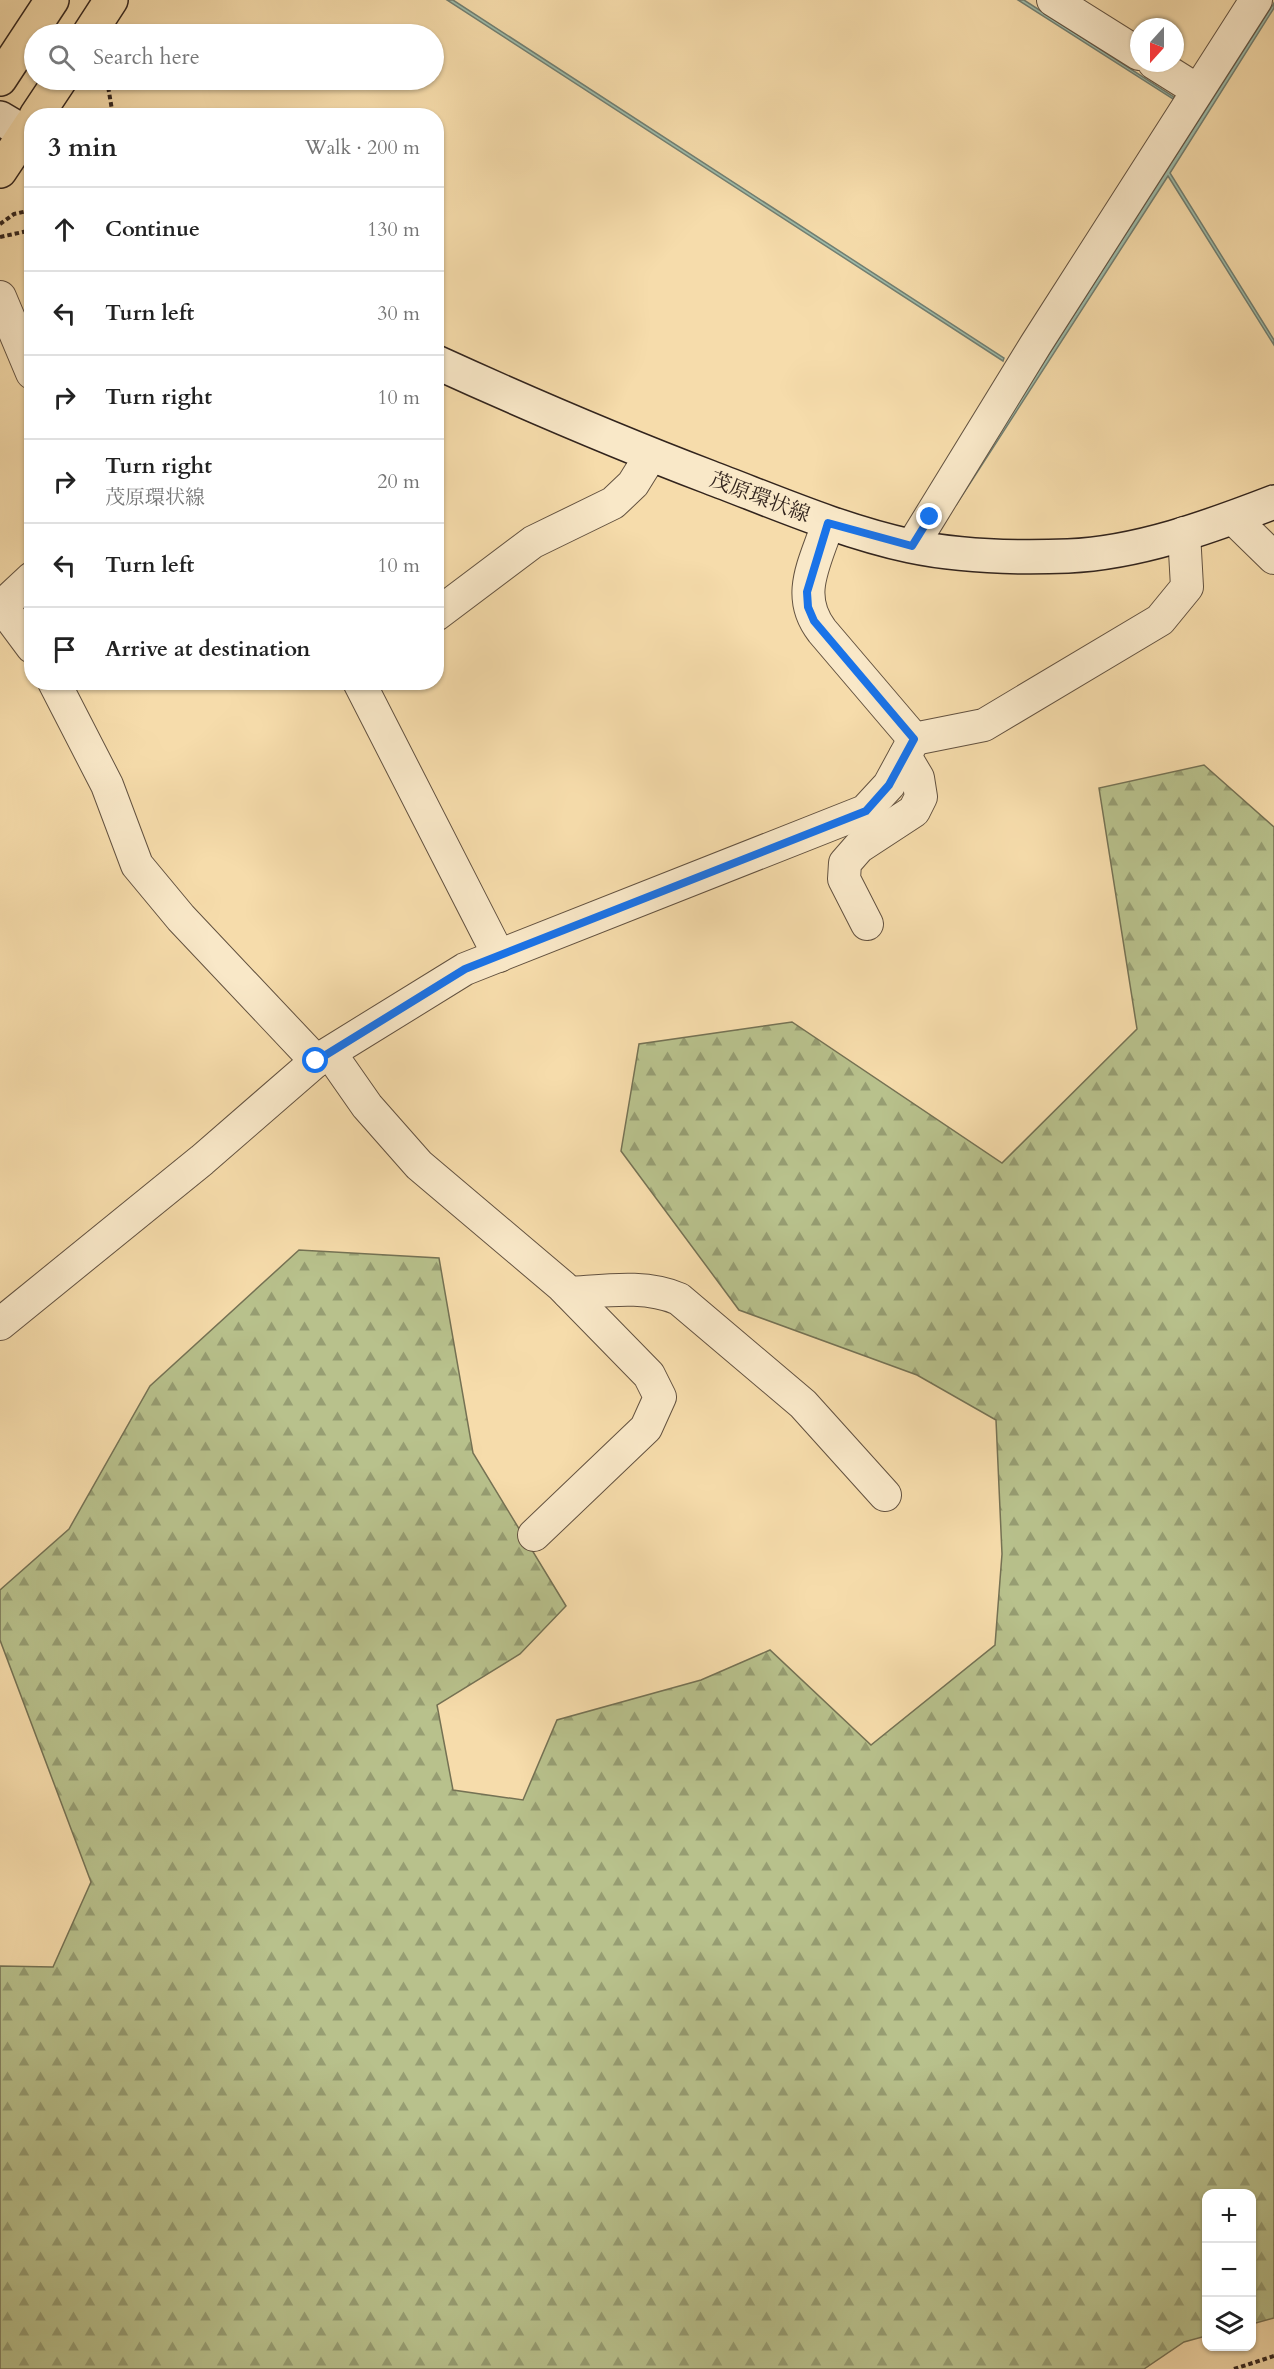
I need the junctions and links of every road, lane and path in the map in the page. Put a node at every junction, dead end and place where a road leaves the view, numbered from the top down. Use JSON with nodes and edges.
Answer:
{"nodes":[{"id":1,"x":52,"y":0,"type":"edge"},
{"id":2,"x":111,"y":0,"type":"edge"},
{"id":3,"x":1053,"y":0,"type":"edge"},
{"id":4,"x":1256,"y":0,"type":"edge"},
{"id":5,"x":36,"y":24,"type":"edge"},
{"id":6,"x":95,"y":24,"type":"edge"},
{"id":7,"x":24,"y":43,"type":"edge"},
{"id":8,"x":1130,"y":48,"type":"edge"},
{"id":9,"x":1168,"y":72,"type":"edge"},
{"id":10,"x":0,"y":79,"type":"edge"},
{"id":11,"x":52,"y":90,"type":"edge"},
{"id":12,"x":108,"y":90,"type":"edge"},
{"id":13,"x":1197,"y":90,"type":"junction"},
{"id":14,"x":38,"y":108,"type":"edge"},
{"id":15,"x":111,"y":108,"type":"edge"},
{"id":16,"x":24,"y":127,"type":"edge"},
{"id":17,"x":0,"y":171,"type":"edge"},
{"id":18,"x":24,"y":212,"type":"edge"},
{"id":19,"x":0,"y":224,"type":"edge"},
{"id":20,"x":24,"y":232,"type":"edge"},
{"id":21,"x":0,"y":237,"type":"edge"},
{"id":22,"x":0,"y":297,"type":"edge"},
{"id":23,"x":24,"y":354,"type":"edge"},
{"id":24,"x":444,"y":365,"type":"edge"},
{"id":25,"x":651,"y":455,"type":"junction"},
{"id":26,"x":1274,"y":502,"type":"edge"},
{"id":27,"x":1233,"y":518,"type":"junction"},
{"id":28,"x":828,"y":523,"type":"junction"},
{"id":29,"x":1184,"y":533,"type":"junction"},
{"id":30,"x":912,"y":546,"type":"junction"},
{"id":31,"x":1274,"y":558,"type":"edge"},
{"id":32,"x":24,"y":585,"type":"edge"},
{"id":33,"x":1,"y":605,"type":"edge"},
{"id":34,"x":444,"y":609,"type":"edge"},
{"id":35,"x":24,"y":636,"type":"edge"},
{"id":36,"x":58,"y":690,"type":"edge"},
{"id":37,"x":363,"y":690,"type":"edge"},
{"id":38,"x":909,"y":747,"type":"junction"},
{"id":39,"x":867,"y":924,"type":"dead end"},
{"id":40,"x":499,"y":956,"type":"junction"},
{"id":41,"x":323,"y":1057,"type":"junction"},
{"id":42,"x":568,"y":1293,"type":"junction"},
{"id":43,"x":0,"y":1324,"type":"edge"},
{"id":44,"x":885,"y":1495,"type":"dead end"},
{"id":45,"x":534,"y":1535,"type":"dead end"},
{"id":46,"x":1274,"y":2356,"type":"edge"},
{"id":47,"x":1234,"y":2369,"type":"edge"}],
"edges":[{"from":1,"to":5,"type":"highway"},
{"from":2,"to":6,"type":"highway"},
{"from":3,"to":8,"type":"street"},
{"from":4,"to":13,"type":"street"},
{"from":7,"to":10,"type":"highway"},
{"from":9,"to":13,"type":"street"},
{"from":11,"to":14,"type":"highway"},
{"from":12,"to":15,"type":"path"},
{"from":13,"to":30,"type":"street"},
{"from":16,"to":17,"type":"highway"},
{"from":18,"to":19,"type":"path"},
{"from":20,"to":21,"type":"path"},
{"from":22,"to":23,"type":"street"},
{"from":24,"to":25,"type":"main road","name":"茂原環状線"},
{"from":25,"to":28,"type":"main road","name":"茂原環状線"},
{"from":25,"to":34,"type":"street"},
{"from":26,"to":27,"type":"main road","name":"茂原環状線"},
{"from":27,"to":29,"type":"main road","name":"茂原環状線"},
{"from":27,"to":31,"type":"street"},
{"from":28,"to":30,"type":"main road","name":"茂原環状線"},
{"from":28,"to":38,"type":"street"},
{"from":29,"to":30,"type":"main road","name":"茂原環状線"},
{"from":29,"to":38,"type":"street"},
{"from":32,"to":33,"type":"street"},
{"from":33,"to":35,"type":"street"},
{"from":36,"to":41,"type":"street"},
{"from":37,"to":40,"type":"street"},
{"from":38,"to":39,"type":"street"},
{"from":38,"to":40,"type":"street"},
{"from":40,"to":41,"type":"street"},
{"from":41,"to":42,"type":"street"},
{"from":41,"to":43,"type":"street"},
{"from":42,"to":44,"type":"street"},
{"from":42,"to":45,"type":"street"},
{"from":46,"to":47,"type":"path"}]}
